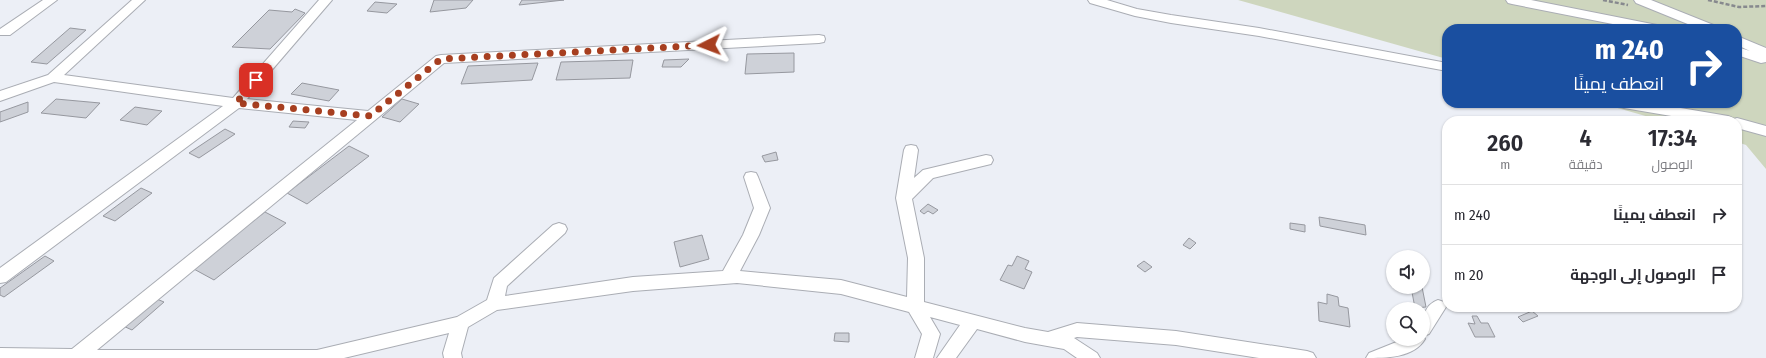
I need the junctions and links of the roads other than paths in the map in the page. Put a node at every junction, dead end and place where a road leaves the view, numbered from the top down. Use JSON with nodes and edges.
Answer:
{"nodes":[{"id":1,"x":51,"y":0,"type":"edge"},
{"id":2,"x":139,"y":0,"type":"edge"},
{"id":3,"x":326,"y":0,"type":"edge"},
{"id":4,"x":1094,"y":0,"type":"edge"},
{"id":5,"x":1512,"y":0,"type":"edge"},
{"id":6,"x":1640,"y":0,"type":"edge"},
{"id":7,"x":1632,"y":24,"type":"edge"},
{"id":8,"x":1699,"y":24,"type":"edge"},
{"id":9,"x":2,"y":33,"type":"edge"},
{"id":10,"x":820,"y":39,"type":"dead end"},
{"id":11,"x":1742,"y":42,"type":"edge"},
{"id":12,"x":1742,"y":53,"type":"edge"},
{"id":13,"x":1766,"y":53,"type":"edge"},
{"id":14,"x":1766,"y":60,"type":"edge"},
{"id":15,"x":1442,"y":66,"type":"edge"},
{"id":16,"x":53,"y":78,"type":"junction"},
{"id":17,"x":0,"y":96,"type":"edge"},
{"id":18,"x":236,"y":103,"type":"junction"},
{"id":19,"x":1653,"y":108,"type":"edge"},
{"id":20,"x":370,"y":116,"type":"junction"},
{"id":21,"x":1699,"y":116,"type":"edge"},
{"id":22,"x":1742,"y":124,"type":"edge"},
{"id":23,"x":1766,"y":130,"type":"edge"},
{"id":24,"x":912,"y":150,"type":"dead end"},
{"id":25,"x":986,"y":160,"type":"dead end"},
{"id":26,"x":751,"y":177,"type":"dead end"},
{"id":27,"x":904,"y":198,"type":"junction"},
{"id":28,"x":559,"y":229,"type":"dead end"},
{"id":29,"x":0,"y":277,"type":"edge"},
{"id":30,"x":728,"y":278,"type":"junction"},
{"id":31,"x":494,"y":304,"type":"junction"},
{"id":32,"x":915,"y":307,"type":"junction"},
{"id":33,"x":1438,"y":307,"type":"dead end"},
{"id":34,"x":1430,"y":318,"type":"edge"},
{"id":35,"x":973,"y":322,"type":"junction"},
{"id":36,"x":461,"y":323,"type":"junction"},
{"id":37,"x":1048,"y":339,"type":"junction"},
{"id":38,"x":1405,"y":346,"type":"edge"},
{"id":39,"x":0,"y":355,"type":"edge"},
{"id":40,"x":75,"y":357,"type":"junction"},
{"id":41,"x":453,"y":358,"type":"edge"},
{"id":42,"x":924,"y":358,"type":"edge"},
{"id":43,"x":946,"y":358,"type":"edge"},
{"id":44,"x":1091,"y":358,"type":"edge"},
{"id":45,"x":1308,"y":358,"type":"edge"},
{"id":46,"x":1375,"y":358,"type":"edge"}],
"edges":[{"from":1,"to":9,"type":"street"},
{"from":2,"to":16,"type":"street"},
{"from":3,"to":18,"type":"street"},
{"from":4,"to":15,"type":"street"},
{"from":5,"to":7,"type":"street"},
{"from":6,"to":8,"type":"street"},
{"from":10,"to":20,"type":"street"},
{"from":11,"to":13,"type":"street"},
{"from":12,"to":14,"type":"street"},
{"from":16,"to":17,"type":"street"},
{"from":16,"to":18,"type":"street"},
{"from":18,"to":20,"type":"street"},
{"from":18,"to":29,"type":"street"},
{"from":19,"to":21,"type":"street"},
{"from":20,"to":40,"type":"street"},
{"from":22,"to":23,"type":"street"},
{"from":24,"to":27,"type":"street"},
{"from":25,"to":27,"type":"street"},
{"from":26,"to":30,"type":"street"},
{"from":27,"to":32,"type":"street"},
{"from":28,"to":31,"type":"street"},
{"from":30,"to":31,"type":"street"},
{"from":30,"to":32,"type":"street"},
{"from":31,"to":36,"type":"street"},
{"from":32,"to":35,"type":"street"},
{"from":32,"to":42,"type":"street"},
{"from":33,"to":34,"type":"street"},
{"from":35,"to":37,"type":"street"},
{"from":35,"to":43,"type":"street"},
{"from":36,"to":40,"type":"street"},
{"from":36,"to":41,"type":"street"},
{"from":37,"to":44,"type":"street"},
{"from":37,"to":45,"type":"street"},
{"from":38,"to":46,"type":"street"},
{"from":39,"to":40,"type":"street"}]}
